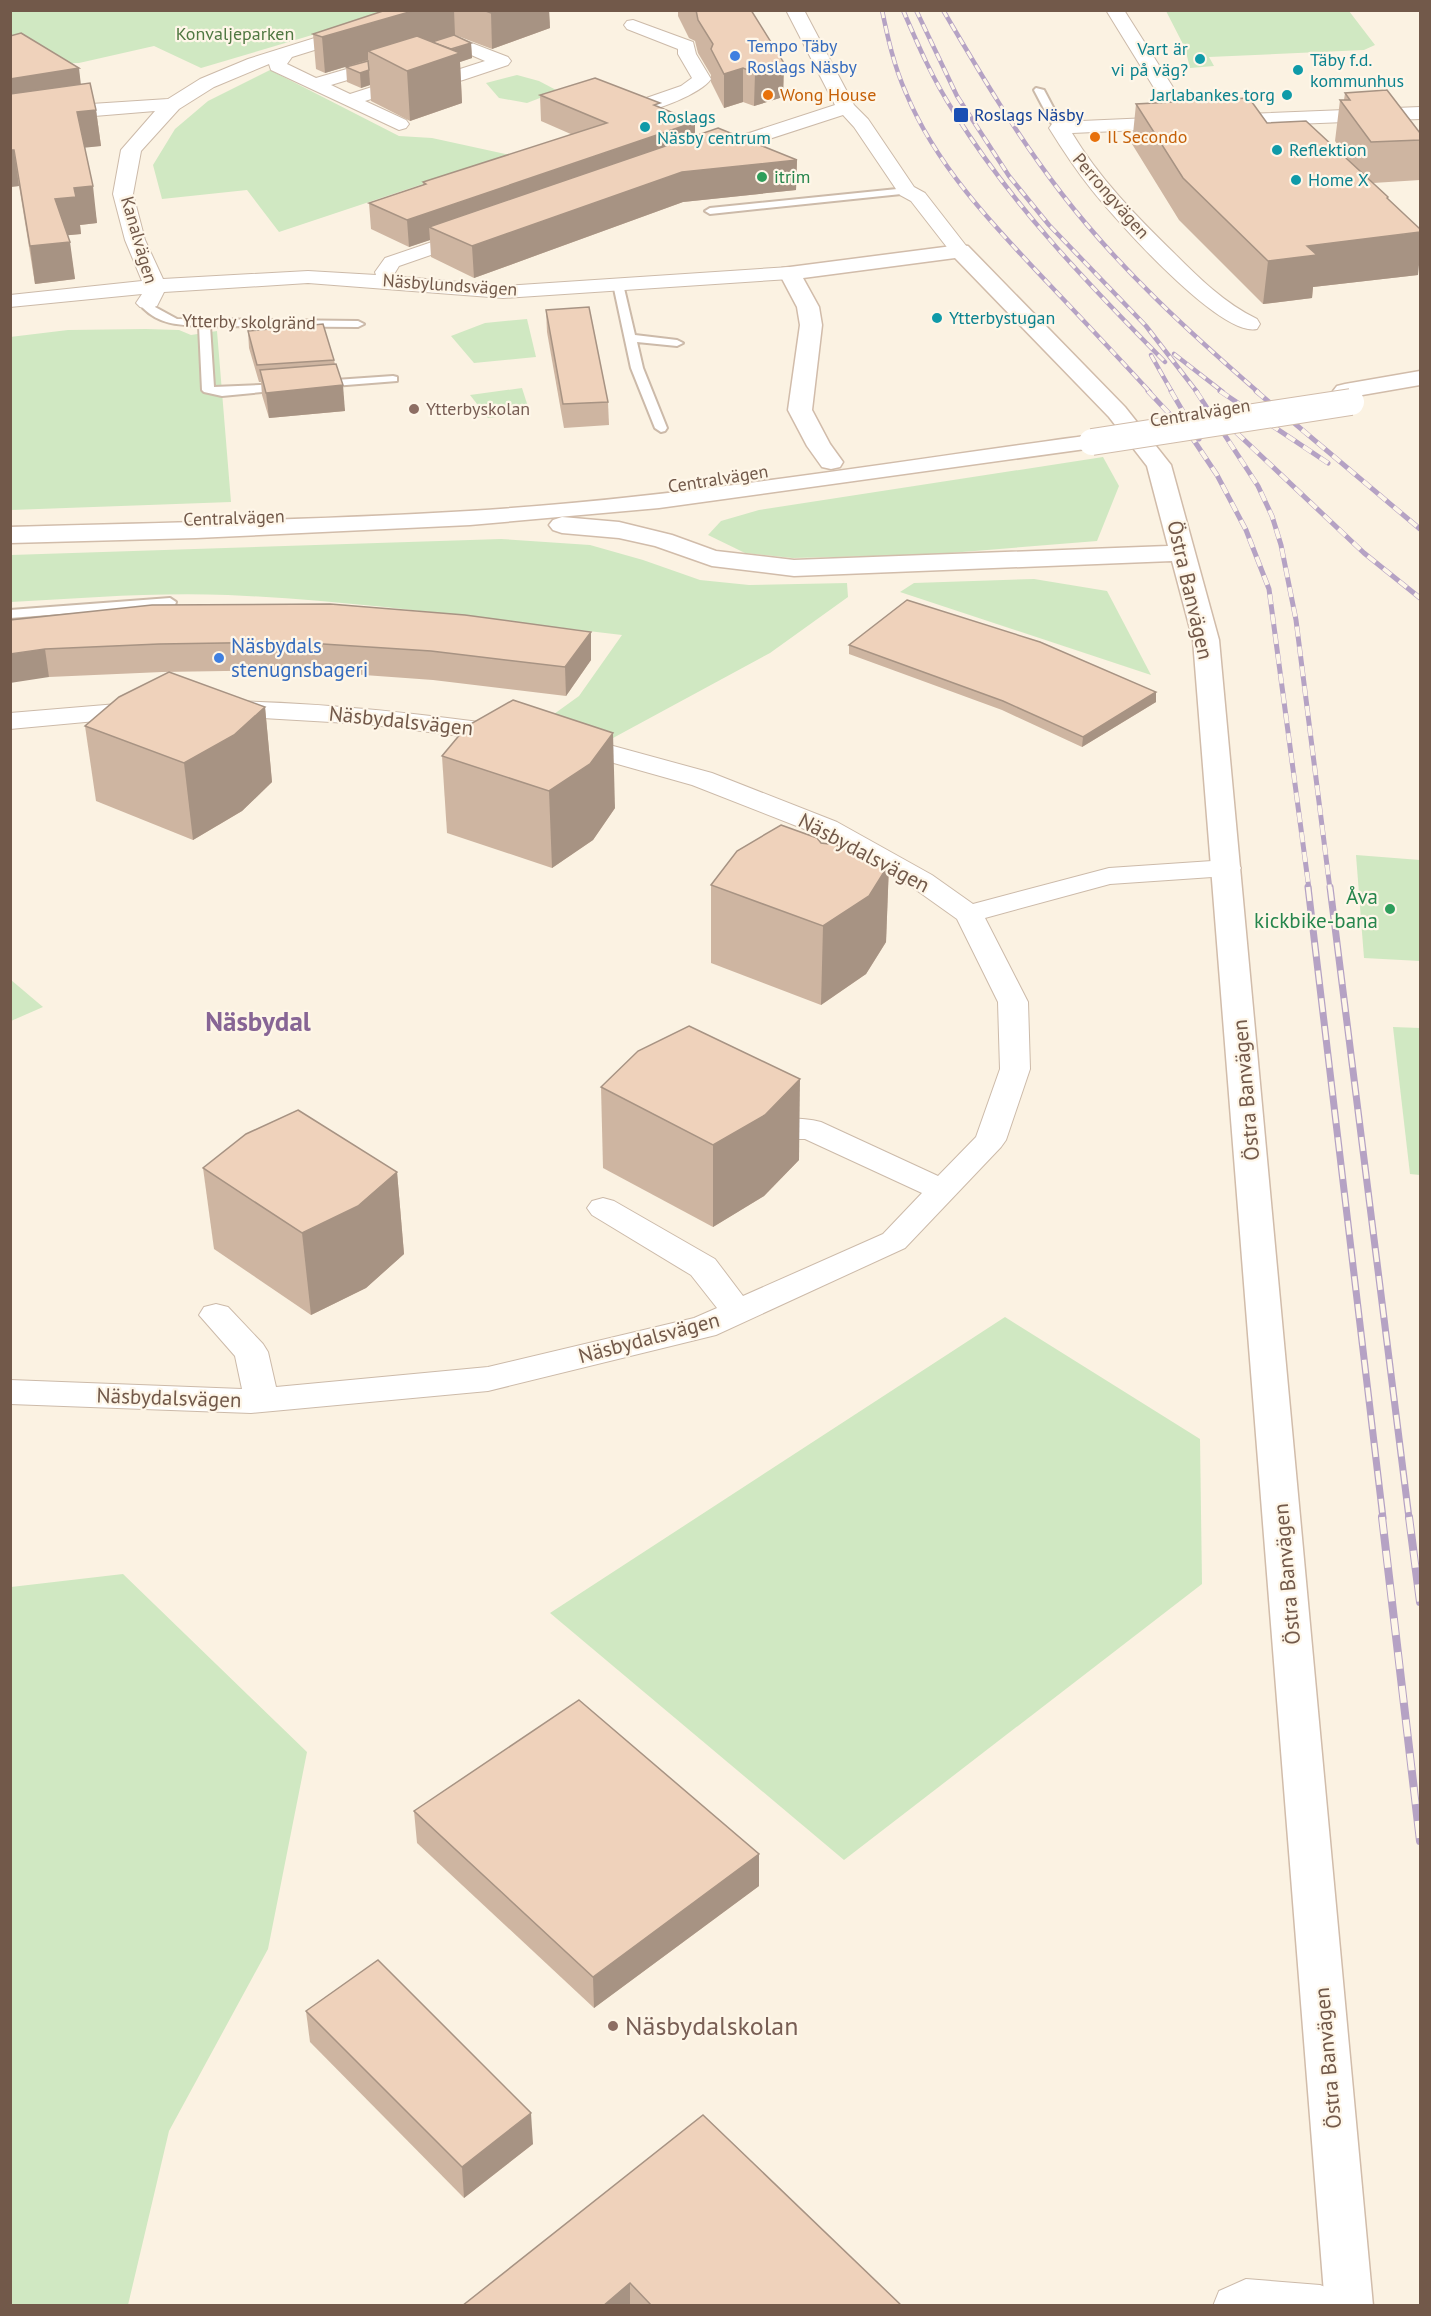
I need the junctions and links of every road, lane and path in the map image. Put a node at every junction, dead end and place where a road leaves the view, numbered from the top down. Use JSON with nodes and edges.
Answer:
{"nodes":[{"id":1,"x":795,"y":10,"type":"edge"},
{"id":2,"x":1115,"y":10,"type":"edge"},
{"id":3,"x":429,"y":24,"type":"edge"},
{"id":4,"x":633,"y":25,"type":"dead end"},
{"id":5,"x":456,"y":42,"type":"junction"},
{"id":6,"x":285,"y":53,"type":"junction"},
{"id":7,"x":314,"y":84,"type":"junction"},
{"id":8,"x":1039,"y":90,"type":"dead end"},
{"id":9,"x":349,"y":100,"type":"junction"},
{"id":10,"x":172,"y":105,"type":"junction"},
{"id":11,"x":636,"y":108,"type":"edge"},
{"id":12,"x":846,"y":108,"type":"junction"},
{"id":13,"x":1420,"y":113,"type":"edge"},
{"id":14,"x":1185,"y":122,"type":"junction"},
{"id":15,"x":10,"y":123,"type":"edge"},
{"id":16,"x":399,"y":123,"type":"edge"},
{"id":17,"x":1059,"y":128,"type":"junction"},
{"id":18,"x":694,"y":157,"type":"edge"},
{"id":19,"x":907,"y":191,"type":"junction"},
{"id":20,"x":710,"y":211,"type":"dead end"},
{"id":21,"x":492,"y":227,"type":"edge"},
{"id":22,"x":960,"y":251,"type":"junction"},
{"id":23,"x":385,"y":272,"type":"dead end"},
{"id":24,"x":790,"y":273,"type":"junction"},
{"id":25,"x":618,"y":284,"type":"junction"},
{"id":26,"x":153,"y":294,"type":"junction"},
{"id":27,"x":10,"y":301,"type":"edge"},
{"id":28,"x":33,"y":319,"type":"dead end"},
{"id":29,"x":204,"y":322,"type":"junction"},
{"id":30,"x":358,"y":324,"type":"dead end"},
{"id":31,"x":1249,"y":324,"type":"dead end"},
{"id":32,"x":630,"y":338,"type":"junction"},
{"id":33,"x":677,"y":343,"type":"dead end"},
{"id":34,"x":1420,"y":378,"type":"edge"},
{"id":35,"x":393,"y":379,"type":"dead end"},
{"id":36,"x":313,"y":385,"type":"edge"},
{"id":37,"x":290,"y":387,"type":"edge"},
{"id":38,"x":1420,"y":392,"type":"edge"},
{"id":39,"x":1348,"y":396,"type":"junction"},
{"id":40,"x":662,"y":428,"type":"dead end"},
{"id":41,"x":831,"y":469,"type":"junction"},
{"id":42,"x":471,"y":518,"type":"junction"},
{"id":43,"x":10,"y":526,"type":"edge"},
{"id":44,"x":10,"y":535,"type":"edge"},
{"id":45,"x":1181,"y":553,"type":"junction"},
{"id":46,"x":712,"y":558,"type":"junction"},
{"id":47,"x":170,"y":602,"type":"edge"},
{"id":48,"x":10,"y":614,"type":"edge"},
{"id":49,"x":167,"y":710,"type":"edge"},
{"id":50,"x":200,"y":710,"type":"edge"},
{"id":51,"x":10,"y":721,"type":"edge"},
{"id":52,"x":882,"y":859,"type":"junction"},
{"id":53,"x":1227,"y":868,"type":"junction"},
{"id":54,"x":860,"y":878,"type":"edge"},
{"id":55,"x":969,"y":914,"type":"junction"},
{"id":56,"x":766,"y":1129,"type":"edge"},
{"id":57,"x":942,"y":1190,"type":"junction"},
{"id":58,"x":603,"y":1208,"type":"dead end"},
{"id":59,"x":738,"y":1312,"type":"junction"},
{"id":60,"x":216,"y":1315,"type":"dead end"},
{"id":61,"x":10,"y":1392,"type":"edge"},
{"id":62,"x":262,"y":1400,"type":"junction"},
{"id":63,"x":1235,"y":2306,"type":"edge"},
{"id":64,"x":1320,"y":2306,"type":"edge"},
{"id":65,"x":1349,"y":2306,"type":"edge"}],
"edges":[{"from":1,"to":12,"type":"street","name":"Östra Banvägen"},
{"from":2,"to":14,"type":"street"},
{"from":3,"to":5,"type":"street"},
{"from":3,"to":6,"type":"street","name":"Kanalvägen"},
{"from":4,"to":11,"type":"street"},
{"from":5,"to":7,"type":"street"},
{"from":5,"to":9,"type":"street"},
{"from":6,"to":7,"type":"street"},
{"from":6,"to":10,"type":"street","name":"Kanalvägen"},
{"from":7,"to":9,"type":"street"},
{"from":8,"to":17,"type":"lane"},
{"from":9,"to":16,"type":"street"},
{"from":10,"to":15,"type":"street"},
{"from":10,"to":26,"type":"street","name":"Kanalvägen"},
{"from":12,"to":18,"type":"street"},
{"from":12,"to":19,"type":"street","name":"Östra Banvägen"},
{"from":13,"to":14,"type":"street","name":"Perrongvägen"},
{"from":14,"to":17,"type":"street","name":"Perrongvägen"},
{"from":17,"to":31,"type":"street","name":"Perrongvägen"},
{"from":19,"to":20,"type":"lane"},
{"from":19,"to":22,"type":"street","name":"Östra Banvägen"},
{"from":21,"to":23,"type":"street"},
{"from":22,"to":24,"type":"street","name":"Näsbylundsvägen"},
{"from":22,"to":45,"type":"street","name":"Östra Banvägen"},
{"from":24,"to":25,"type":"street","name":"Näsbylundsvägen"},
{"from":24,"to":41,"type":"street"},
{"from":25,"to":26,"type":"street","name":"Näsbylundsvägen"},
{"from":25,"to":32,"type":"lane"},
{"from":26,"to":27,"type":"street","name":"Näsbylundsvägen"},
{"from":26,"to":28,"type":"street","name":"Näsbylundsvägen"},
{"from":26,"to":29,"type":"lane","name":"Ytterby skolgränd"},
{"from":29,"to":30,"type":"lane","name":"Ytterby skolgränd"},
{"from":29,"to":37,"type":"lane"},
{"from":32,"to":33,"type":"lane"},
{"from":32,"to":40,"type":"lane"},
{"from":34,"to":39,"type":"street","name":"Centralvägen"},
{"from":35,"to":36,"type":"lane"},
{"from":38,"to":39,"type":"street","name":"Centralvägen"},
{"from":39,"to":41,"type":"street","name":"Centralvägen","bridge":true},
{"from":41,"to":42,"type":"street","name":"Centralvägen"},
{"from":41,"to":43,"type":"street","name":"Centralvägen"},
{"from":41,"to":46,"type":"street"},
{"from":42,"to":44,"type":"street","name":"Centralvägen"},
{"from":42,"to":46,"type":"street"},
{"from":45,"to":46,"type":"street"},
{"from":45,"to":53,"type":"street","name":"Östra Banvägen"},
{"from":47,"to":48,"type":"lane"},
{"from":49,"to":51,"type":"street"},
{"from":50,"to":52,"type":"street","name":"Näsbydalsvägen"},
{"from":52,"to":54,"type":"street"},
{"from":52,"to":55,"type":"street","name":"Näsbydalsvägen"},
{"from":53,"to":55,"type":"street"},
{"from":53,"to":65,"type":"street","name":"Östra Banvägen"},
{"from":55,"to":57,"type":"street","name":"Näsbydalsvägen"},
{"from":56,"to":57,"type":"street"},
{"from":57,"to":59,"type":"street","name":"Näsbydalsvägen"},
{"from":58,"to":59,"type":"street"},
{"from":59,"to":62,"type":"street","name":"Näsbydalsvägen"},
{"from":60,"to":62,"type":"street"},
{"from":61,"to":62,"type":"street","name":"Näsbydalsvägen"},
{"from":63,"to":64,"type":"street"}]}
